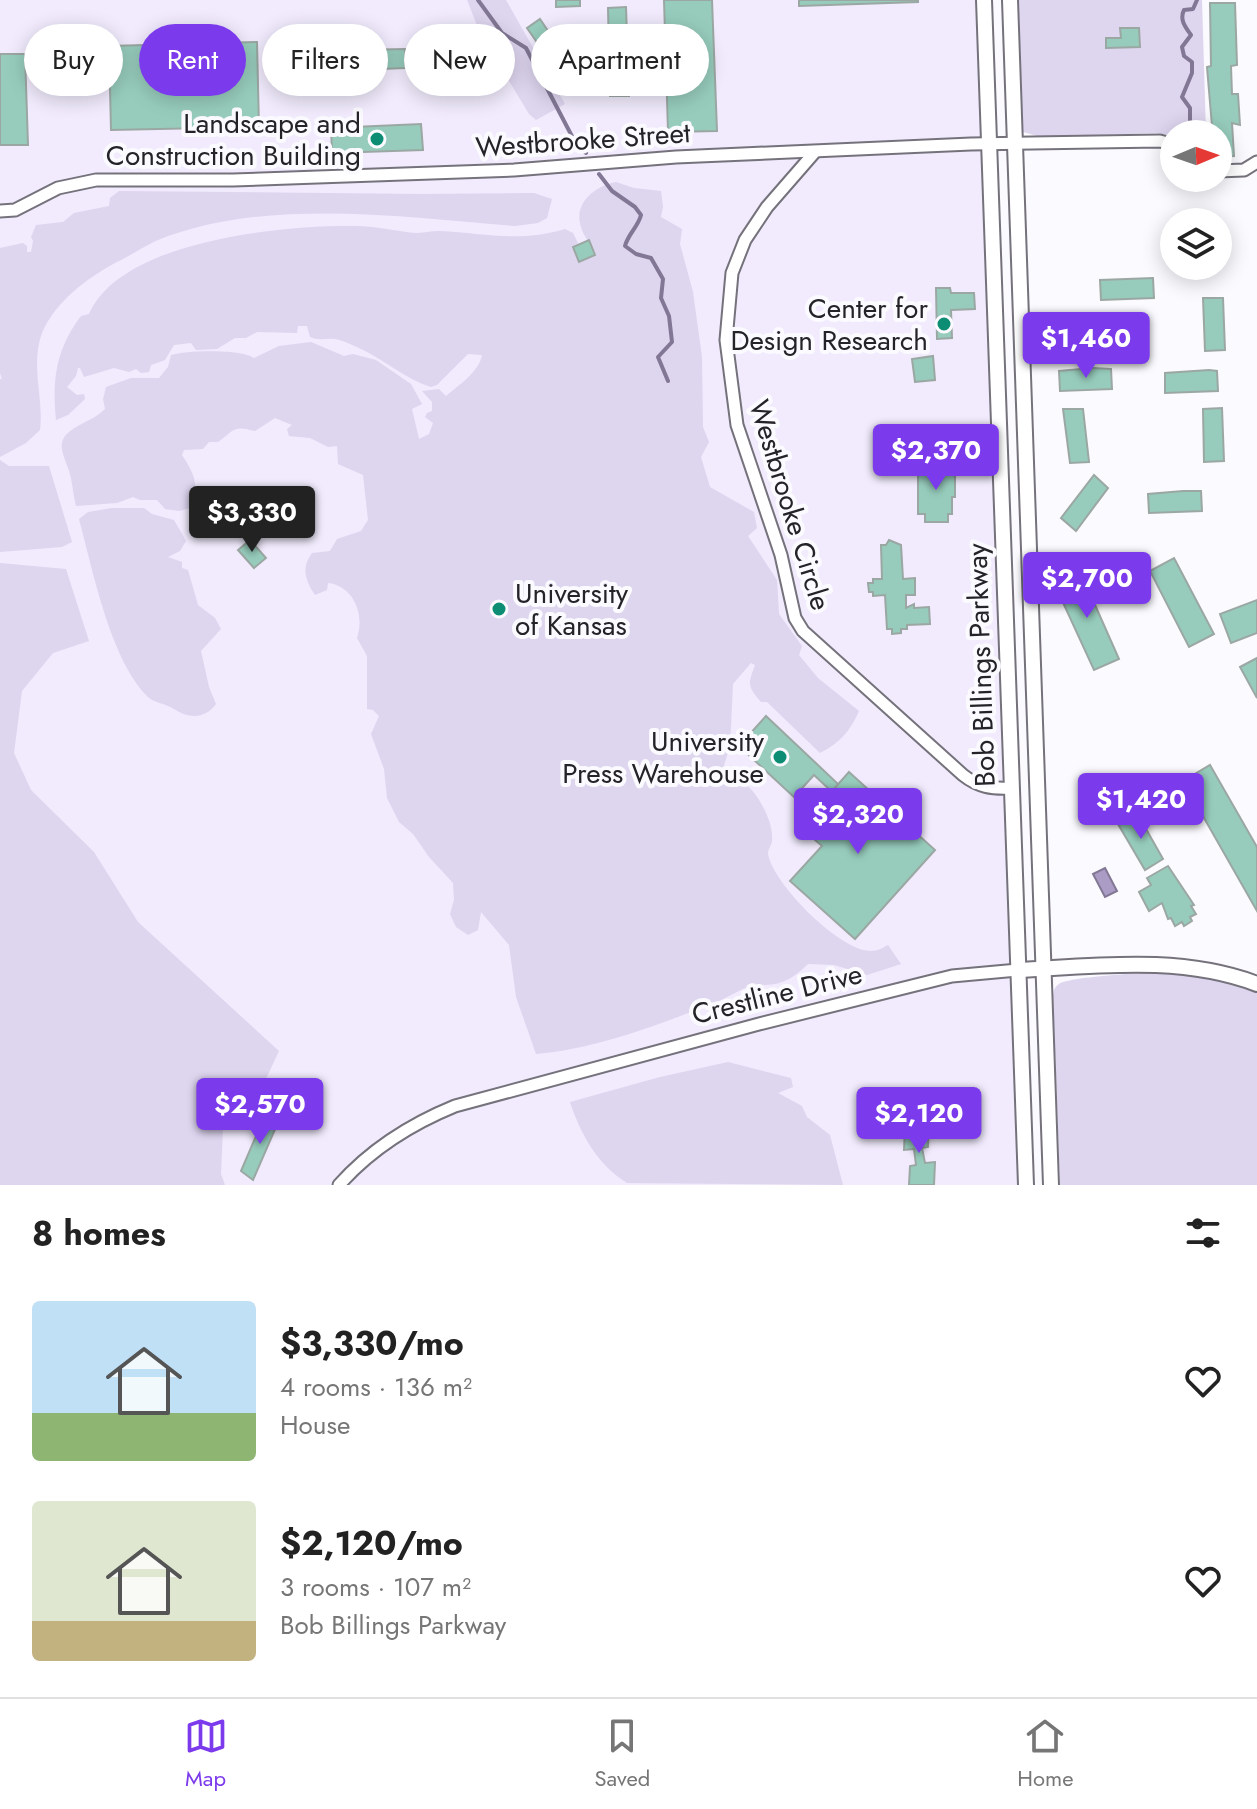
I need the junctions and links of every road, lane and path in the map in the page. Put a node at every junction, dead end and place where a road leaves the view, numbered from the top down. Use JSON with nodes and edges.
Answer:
{"nodes":[{"id":1,"x":984,"y":0,"type":"edge"},
{"id":2,"x":1010,"y":0,"type":"edge"},
{"id":3,"x":1160,"y":141,"type":"edge"},
{"id":4,"x":990,"y":144,"type":"junction"},
{"id":5,"x":1015,"y":145,"type":"junction"},
{"id":6,"x":814,"y":153,"type":"junction"},
{"id":7,"x":1257,"y":162,"type":"edge"},
{"id":8,"x":1232,"y":170,"type":"edge"},
{"id":9,"x":0,"y":211,"type":"edge"},
{"id":10,"x":1011,"y":788,"type":"junction"},
{"id":11,"x":1043,"y":968,"type":"junction"},
{"id":12,"x":1018,"y":970,"type":"junction"},
{"id":13,"x":1257,"y":984,"type":"edge"},
{"id":14,"x":339,"y":1185,"type":"edge"},
{"id":15,"x":1026,"y":1185,"type":"edge"},
{"id":16,"x":1051,"y":1185,"type":"edge"}],
"edges":[{"from":1,"to":4,"type":"main road","name":"Bob Billings Parkway"},
{"from":2,"to":5,"type":"main road","name":"Bob Billings Parkway"},
{"from":3,"to":5,"type":"street","name":"Westbrooke Street"},
{"from":4,"to":5,"type":"street","name":"Westbrooke Street"},
{"from":4,"to":6,"type":"street","name":"Westbrooke Street"},
{"from":4,"to":10,"type":"main road","name":"Bob Billings Parkway"},
{"from":5,"to":11,"type":"main road","name":"Bob Billings Parkway"},
{"from":6,"to":9,"type":"street","name":"Westbrooke Street"},
{"from":6,"to":10,"type":"street","name":"Westbrooke Circle"},
{"from":7,"to":8,"type":"street"},
{"from":10,"to":12,"type":"main road","name":"Bob Billings Parkway"},
{"from":11,"to":12,"type":"main road","name":"Crestline Drive"},
{"from":11,"to":13,"type":"main road","name":"Crestline Drive"},
{"from":11,"to":16,"type":"main road","name":"Bob Billings Parkway"},
{"from":12,"to":14,"type":"street","name":"Crestline Drive"},
{"from":12,"to":15,"type":"main road","name":"Bob Billings Parkway"}]}
